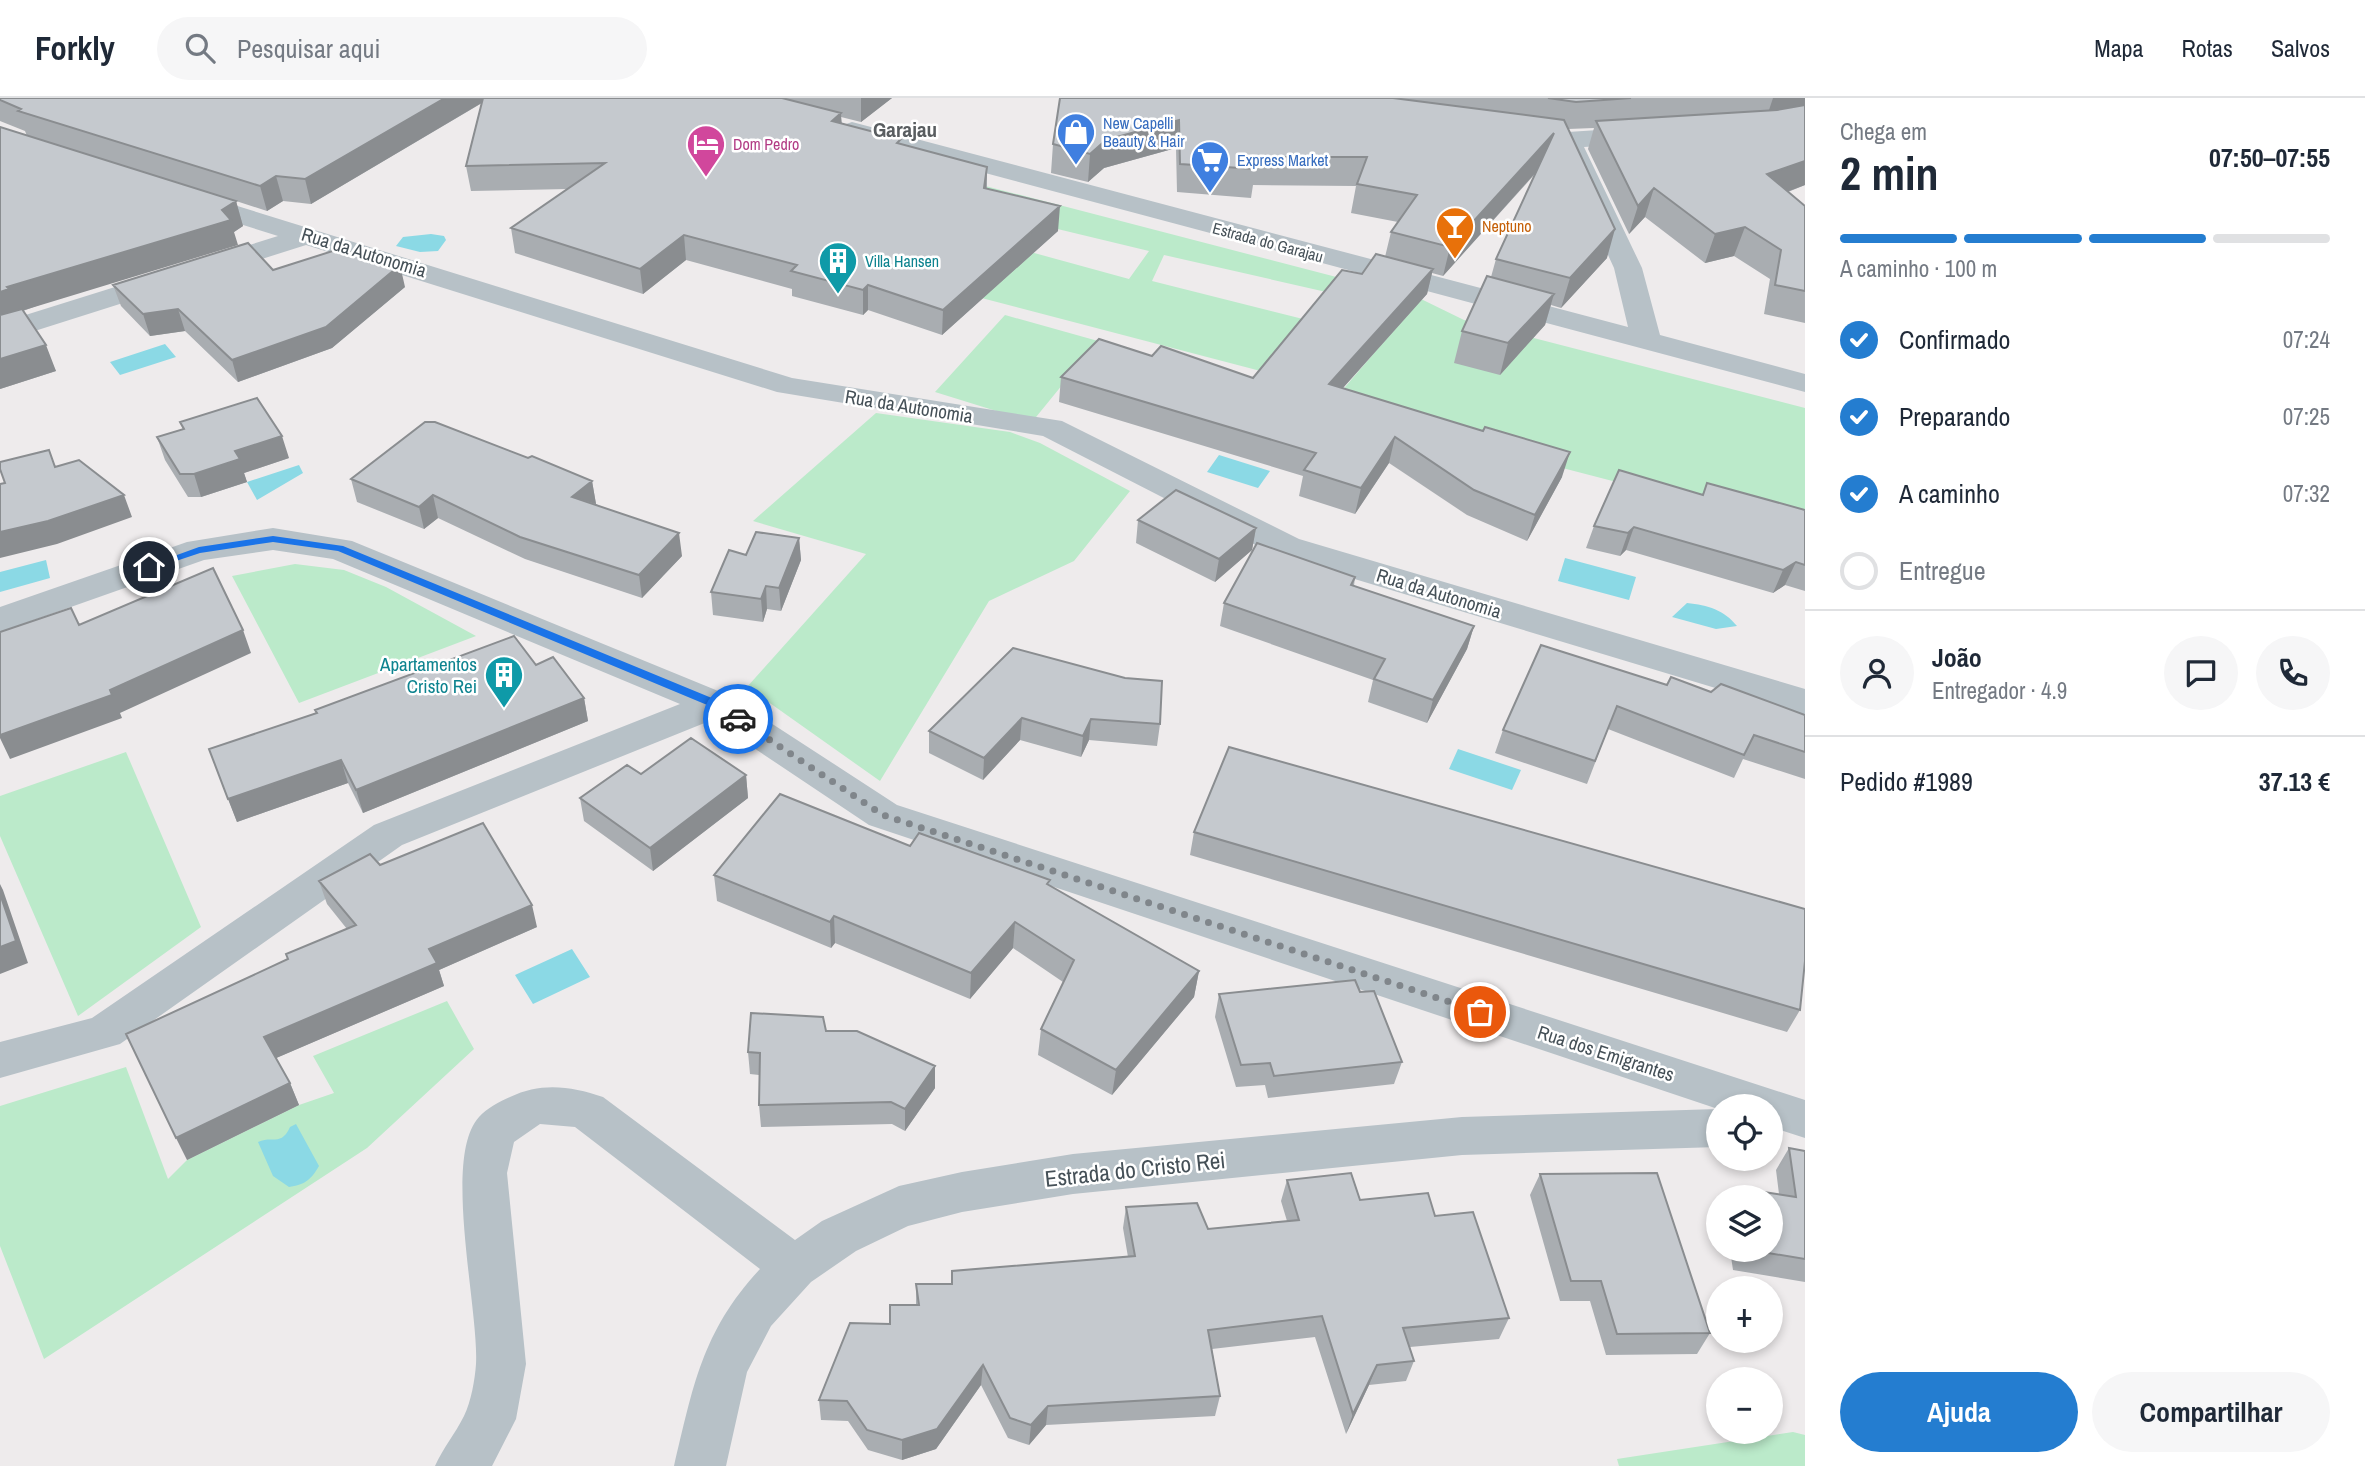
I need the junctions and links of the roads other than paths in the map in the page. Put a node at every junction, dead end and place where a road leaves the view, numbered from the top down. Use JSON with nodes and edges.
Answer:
{"nodes":[{"id":1,"x":826,"y":123,"type":"edge"},
{"id":2,"x":1674,"y":133,"type":"edge"},
{"id":3,"x":1541,"y":136,"type":"edge"},
{"id":4,"x":1568,"y":140,"type":"junction"},
{"id":5,"x":157,"y":189,"type":"edge"},
{"id":6,"x":308,"y":235,"type":"junction"},
{"id":7,"x":0,"y":333,"type":"edge"},
{"id":8,"x":1647,"y":343,"type":"junction"},
{"id":9,"x":1805,"y":383,"type":"edge"},
{"id":10,"x":0,"y":620,"type":"edge"},
{"id":11,"x":1805,"y":702,"type":"edge"},
{"id":12,"x":715,"y":704,"type":"junction"},
{"id":13,"x":0,"y":1060,"type":"edge"},
{"id":14,"x":1730,"y":1094,"type":"edge"},
{"id":15,"x":1783,"y":1112,"type":"edge"},
{"id":16,"x":1805,"y":1119,"type":"edge"},
{"id":17,"x":1805,"y":1125,"type":"edge"},
{"id":18,"x":1783,"y":1126,"type":"edge"},
{"id":19,"x":1706,"y":1128,"type":"edge"},
{"id":20,"x":794,"y":1267,"type":"junction"},
{"id":21,"x":461,"y":1466,"type":"edge"},
{"id":22,"x":700,"y":1466,"type":"edge"}],
"edges":[{"from":1,"to":8,"type":"street","name":"Estrada do Garajau"},
{"from":2,"to":4,"type":"street"},
{"from":3,"to":4,"type":"street"},
{"from":4,"to":8,"type":"street"},
{"from":5,"to":6,"type":"street","name":"Rua da Autonomia"},
{"from":6,"to":7,"type":"street"},
{"from":6,"to":11,"type":"street","name":"Rua da Autonomia"},
{"from":8,"to":9,"type":"street","name":"Estrada do Garajau"},
{"from":10,"to":12,"type":"street","name":"Rua dos Emigrantes"},
{"from":12,"to":13,"type":"street"},
{"from":12,"to":14,"type":"street","name":"Rua dos Emigrantes"},
{"from":15,"to":16,"type":"street"},
{"from":17,"to":18,"type":"street"},
{"from":19,"to":20,"type":"street","name":"Estrada do Cristo Rei"},
{"from":20,"to":21,"type":"street"},
{"from":20,"to":22,"type":"street","name":"Estrada do Cristo Rei"}]}
